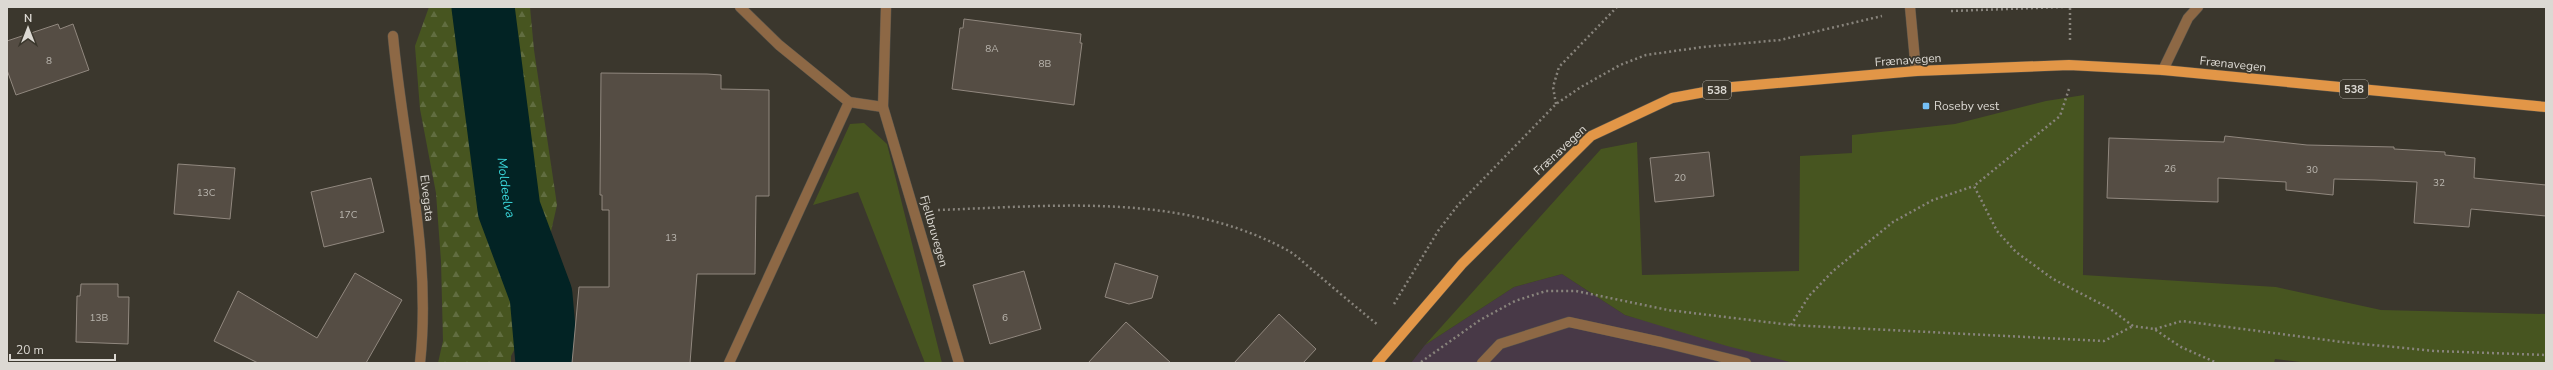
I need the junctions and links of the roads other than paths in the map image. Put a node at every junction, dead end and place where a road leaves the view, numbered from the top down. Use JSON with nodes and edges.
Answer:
{"nodes":[{"id":1,"x":740,"y":7,"type":"edge"},
{"id":2,"x":886,"y":7,"type":"edge"},
{"id":3,"x":1910,"y":7,"type":"edge"},
{"id":4,"x":2198,"y":7,"type":"edge"},
{"id":5,"x":393,"y":36,"type":"dead end"},
{"id":6,"x":2163,"y":70,"type":"junction"},
{"id":7,"x":1916,"y":71,"type":"junction"},
{"id":8,"x":849,"y":102,"type":"junction"},
{"id":9,"x":883,"y":107,"type":"junction"},
{"id":10,"x":2546,"y":107,"type":"edge"},
{"id":11,"x":420,"y":363,"type":"edge"},
{"id":12,"x":729,"y":363,"type":"edge"},
{"id":13,"x":959,"y":363,"type":"edge"},
{"id":14,"x":1377,"y":363,"type":"edge"},
{"id":15,"x":1482,"y":363,"type":"edge"},
{"id":16,"x":1746,"y":363,"type":"edge"}],
"edges":[{"from":1,"to":8,"type":"street"},
{"from":2,"to":9,"type":"street","name":"Fjellbruvegen"},
{"from":3,"to":7,"type":"street"},
{"from":4,"to":6,"type":"street"},
{"from":5,"to":11,"type":"street","name":"Elvegata"},
{"from":6,"to":7,"type":"main road","name":"Frænavegen","number":"538"},
{"from":6,"to":10,"type":"main road","name":"Frænavegen","number":"538"},
{"from":7,"to":14,"type":"main road","name":"Frænavegen","number":"538"},
{"from":8,"to":9,"type":"street"},
{"from":8,"to":12,"type":"street"},
{"from":9,"to":13,"type":"street","name":"Fjellbruvegen"},
{"from":15,"to":16,"type":"street"}]}
